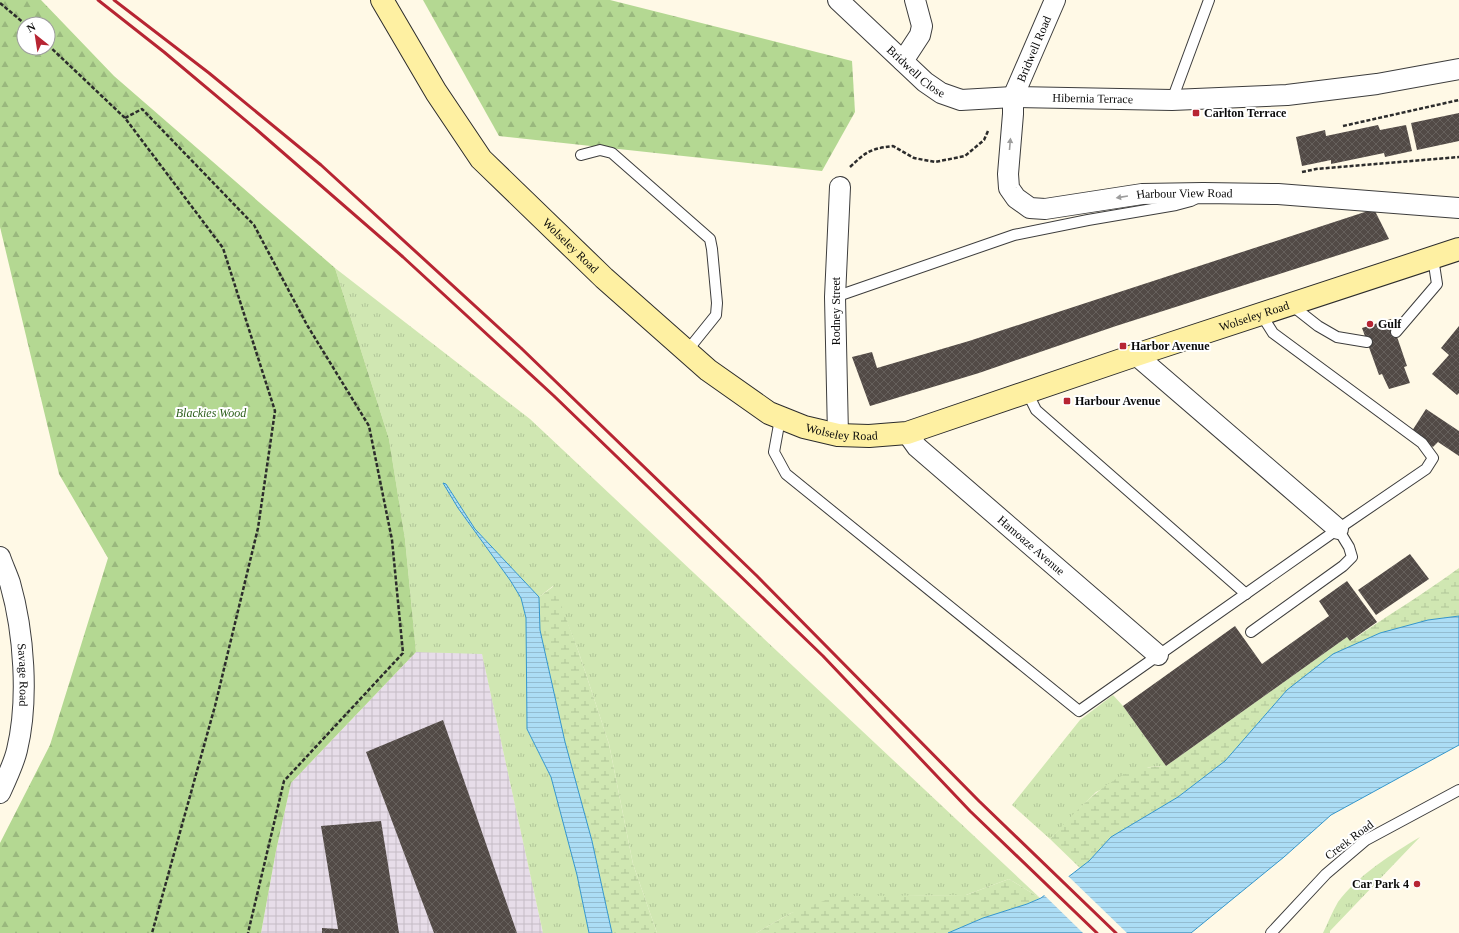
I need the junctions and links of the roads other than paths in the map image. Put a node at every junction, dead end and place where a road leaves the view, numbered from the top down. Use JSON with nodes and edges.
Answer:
{"nodes":[{"id":1,"x":382,"y":0,"type":"edge"},
{"id":2,"x":838,"y":0,"type":"edge"},
{"id":3,"x":915,"y":0,"type":"edge"},
{"id":4,"x":1055,"y":0,"type":"edge"},
{"id":5,"x":1209,"y":0,"type":"edge"},
{"id":6,"x":903,"y":61,"type":"junction"},
{"id":7,"x":1459,"y":69,"type":"edge"},
{"id":8,"x":1008,"y":98,"type":"junction"},
{"id":9,"x":1172,"y":100,"type":"junction"},
{"id":10,"x":581,"y":156,"type":"dead end"},
{"id":11,"x":840,"y":187,"type":"road end"},
{"id":12,"x":1203,"y":193,"type":"junction"},
{"id":13,"x":1459,"y":208,"type":"edge"},
{"id":14,"x":1459,"y":249,"type":"edge"},
{"id":15,"x":1433,"y":258,"type":"junction"},
{"id":16,"x":834,"y":298,"type":"junction"},
{"id":17,"x":1290,"y":304,"type":"junction"},
{"id":18,"x":1261,"y":314,"type":"junction"},
{"id":19,"x":1396,"y":332,"type":"dead end"},
{"id":20,"x":1367,"y":342,"type":"dead end"},
{"id":21,"x":687,"y":352,"type":"junction"},
{"id":22,"x":1136,"y":355,"type":"junction"},
{"id":23,"x":1027,"y":392,"type":"junction"},
{"id":24,"x":780,"y":419,"type":"junction"},
{"id":25,"x":907,"y":433,"type":"junction"},
{"id":26,"x":838,"y":435,"type":"junction"},
{"id":27,"x":1338,"y":529,"type":"junction"},
{"id":28,"x":0,"y":557,"type":"edge"},
{"id":29,"x":1246,"y":594,"type":"junction"},
{"id":30,"x":1251,"y":632,"type":"dead end"},
{"id":31,"x":1158,"y":655,"type":"junction"},
{"id":32,"x":1459,"y":790,"type":"edge"},
{"id":33,"x":0,"y":792,"type":"edge"},
{"id":34,"x":1271,"y":933,"type":"edge"}],
"edges":[{"from":1,"to":21,"type":"street","name":"Wolseley Road"},
{"from":2,"to":6,"type":"street","name":"Bridwell Close"},
{"from":3,"to":6,"type":"street"},
{"from":4,"to":8,"type":"street","name":"Bridwell Road"},
{"from":5,"to":9,"type":"lane"},
{"from":6,"to":8,"type":"street","name":"Bridwell Close"},
{"from":7,"to":9,"type":"street"},
{"from":8,"to":9,"type":"street","name":"Hibernia Terrace"},
{"from":12,"to":8,"type":"street","name":"Harbour View Road","one_way":true},
{"from":10,"to":21,"type":"lane"},
{"from":11,"to":16,"type":"street","name":"Rodney Street"},
{"from":12,"to":13,"type":"street","name":"Harbour View Road"},
{"from":12,"to":16,"type":"lane"},
{"from":14,"to":15,"type":"street","name":"Wolseley Road"},
{"from":15,"to":17,"type":"street","name":"Wolseley Road"},
{"from":15,"to":19,"type":"lane"},
{"from":16,"to":26,"type":"street","name":"Rodney Street"},
{"from":17,"to":18,"type":"street","name":"Wolseley Road"},
{"from":17,"to":20,"type":"lane"},
{"from":18,"to":22,"type":"street","name":"Wolseley Road"},
{"from":18,"to":27,"type":"lane"},
{"from":21,"to":24,"type":"street","name":"Wolseley Road"},
{"from":22,"to":23,"type":"street","name":"Wolseley Road"},
{"from":22,"to":27,"type":"street"},
{"from":23,"to":25,"type":"street","name":"Wolseley Road"},
{"from":23,"to":29,"type":"lane"},
{"from":24,"to":26,"type":"street","name":"Wolseley Road"},
{"from":24,"to":31,"type":"lane"},
{"from":25,"to":26,"type":"street","name":"Wolseley Road"},
{"from":25,"to":31,"type":"street","name":"Hamoaze Avenue"},
{"from":27,"to":29,"type":"lane"},
{"from":27,"to":30,"type":"lane"},
{"from":28,"to":33,"type":"street","name":"Savage Road"},
{"from":29,"to":31,"type":"lane"},
{"from":32,"to":34,"type":"lane","name":"Creek Road"}]}
